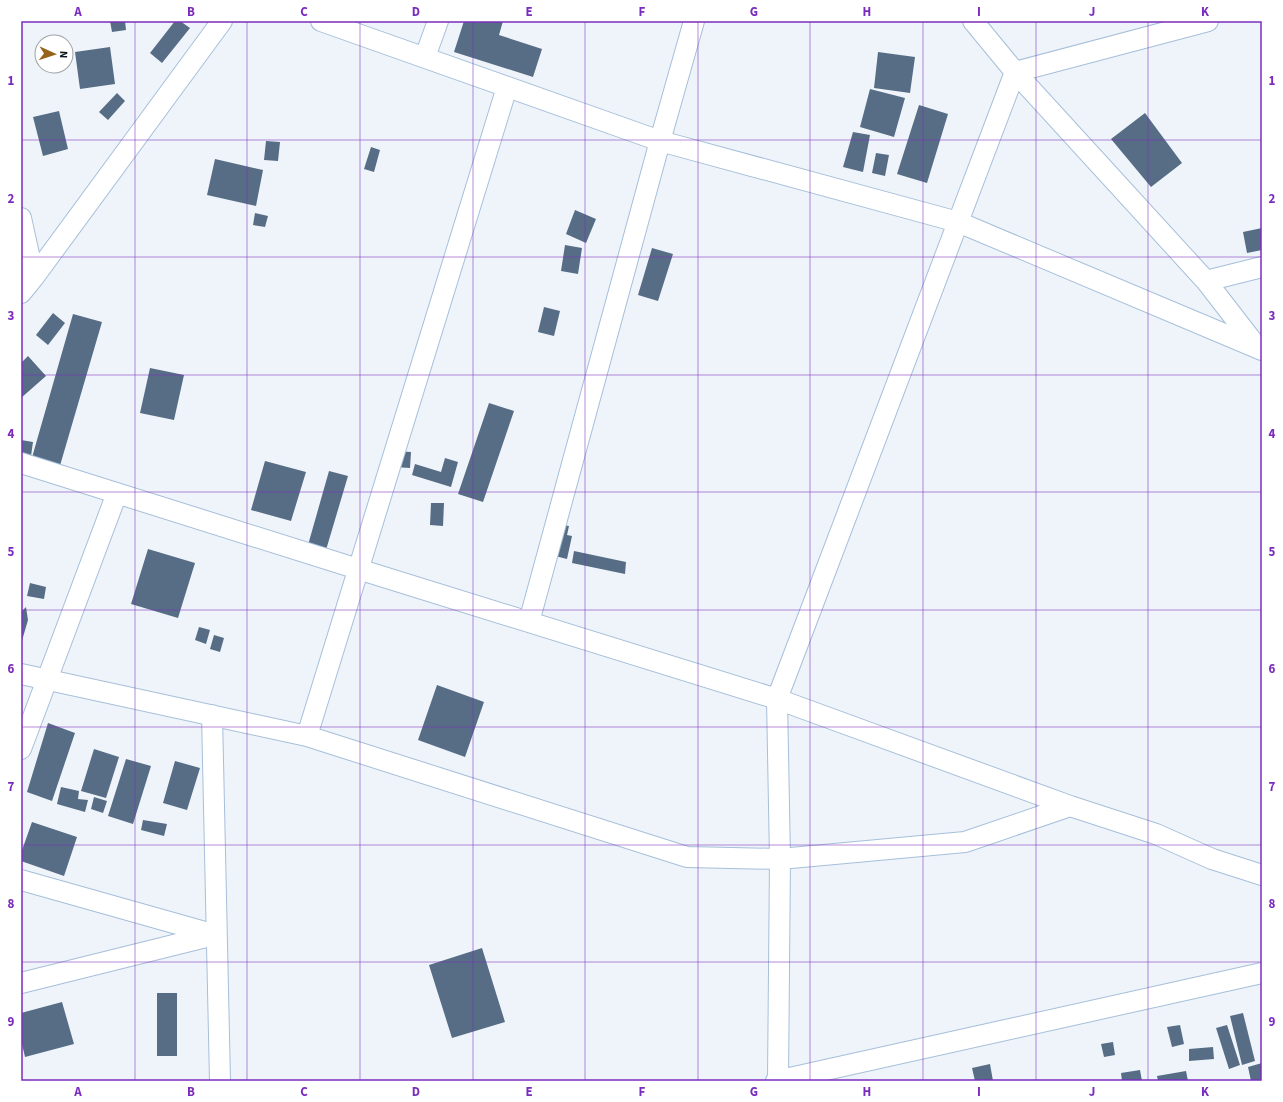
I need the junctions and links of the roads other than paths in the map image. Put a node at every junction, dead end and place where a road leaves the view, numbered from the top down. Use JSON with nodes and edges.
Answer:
{"nodes":[{"id":1,"x":222,"y":21,"type":"edge"},
{"id":2,"x":321,"y":21,"type":"edge"},
{"id":3,"x":438,"y":21,"type":"edge"},
{"id":4,"x":694,"y":21,"type":"edge"},
{"id":5,"x":973,"y":21,"type":"edge"},
{"id":6,"x":1208,"y":21,"type":"edge"},
{"id":7,"x":425,"y":58,"type":"junction"},
{"id":8,"x":1015,"y":72,"type":"junction"},
{"id":9,"x":507,"y":87,"type":"junction"},
{"id":10,"x":660,"y":141,"type":"junction"},
{"id":11,"x":21,"y":218,"type":"edge"},
{"id":12,"x":958,"y":222,"type":"junction"},
{"id":13,"x":1262,"y":267,"type":"edge"},
{"id":14,"x":28,"y":279,"type":"edge"},
{"id":15,"x":1206,"y":281,"type":"junction"},
{"id":16,"x":21,"y":292,"type":"edge"},
{"id":17,"x":1260,"y":349,"type":"edge"},
{"id":18,"x":21,"y":463,"type":"edge"},
{"id":19,"x":117,"y":493,"type":"junction"},
{"id":20,"x":358,"y":569,"type":"junction"},
{"id":21,"x":529,"y":622,"type":"junction"},
{"id":22,"x":21,"y":674,"type":"edge"},
{"id":23,"x":47,"y":680,"type":"junction"},
{"id":24,"x":777,"y":698,"type":"junction"},
{"id":25,"x":212,"y":715,"type":"junction"},
{"id":26,"x":307,"y":736,"type":"junction"},
{"id":27,"x":21,"y":750,"type":"edge"},
{"id":28,"x":1070,"y":806,"type":"junction"},
{"id":29,"x":780,"y":859,"type":"junction"},
{"id":30,"x":1262,"y":875,"type":"edge"},
{"id":31,"x":21,"y":880,"type":"edge"},
{"id":32,"x":216,"y":935,"type":"junction"},
{"id":33,"x":1262,"y":973,"type":"edge"},
{"id":34,"x":21,"y":983,"type":"edge"},
{"id":35,"x":220,"y":1081,"type":"edge"},
{"id":36,"x":777,"y":1081,"type":"edge"}],
"edges":[{"from":1,"to":14,"type":"street"},
{"from":2,"to":7,"type":"street"},
{"from":3,"to":7,"type":"street"},
{"from":4,"to":10,"type":"street"},
{"from":5,"to":8,"type":"street"},
{"from":6,"to":8,"type":"street"},
{"from":7,"to":9,"type":"street"},
{"from":8,"to":12,"type":"street"},
{"from":8,"to":15,"type":"street"},
{"from":9,"to":10,"type":"street"},
{"from":9,"to":20,"type":"street"},
{"from":10,"to":12,"type":"street"},
{"from":10,"to":21,"type":"street"},
{"from":11,"to":14,"type":"street"},
{"from":12,"to":17,"type":"street"},
{"from":12,"to":24,"type":"street"},
{"from":13,"to":15,"type":"street"},
{"from":14,"to":16,"type":"street"},
{"from":15,"to":17,"type":"street"},
{"from":18,"to":19,"type":"street"},
{"from":19,"to":20,"type":"street"},
{"from":19,"to":23,"type":"street"},
{"from":20,"to":21,"type":"street"},
{"from":20,"to":26,"type":"street"},
{"from":21,"to":24,"type":"street"},
{"from":22,"to":23,"type":"street"},
{"from":23,"to":25,"type":"street"},
{"from":23,"to":27,"type":"street"},
{"from":24,"to":28,"type":"street"},
{"from":24,"to":29,"type":"street"},
{"from":25,"to":26,"type":"street"},
{"from":25,"to":32,"type":"street"},
{"from":26,"to":29,"type":"street"},
{"from":28,"to":29,"type":"street"},
{"from":28,"to":30,"type":"street"},
{"from":29,"to":36,"type":"street"},
{"from":31,"to":32,"type":"street"},
{"from":32,"to":34,"type":"street"},
{"from":32,"to":35,"type":"street"},
{"from":33,"to":36,"type":"street"}]}
